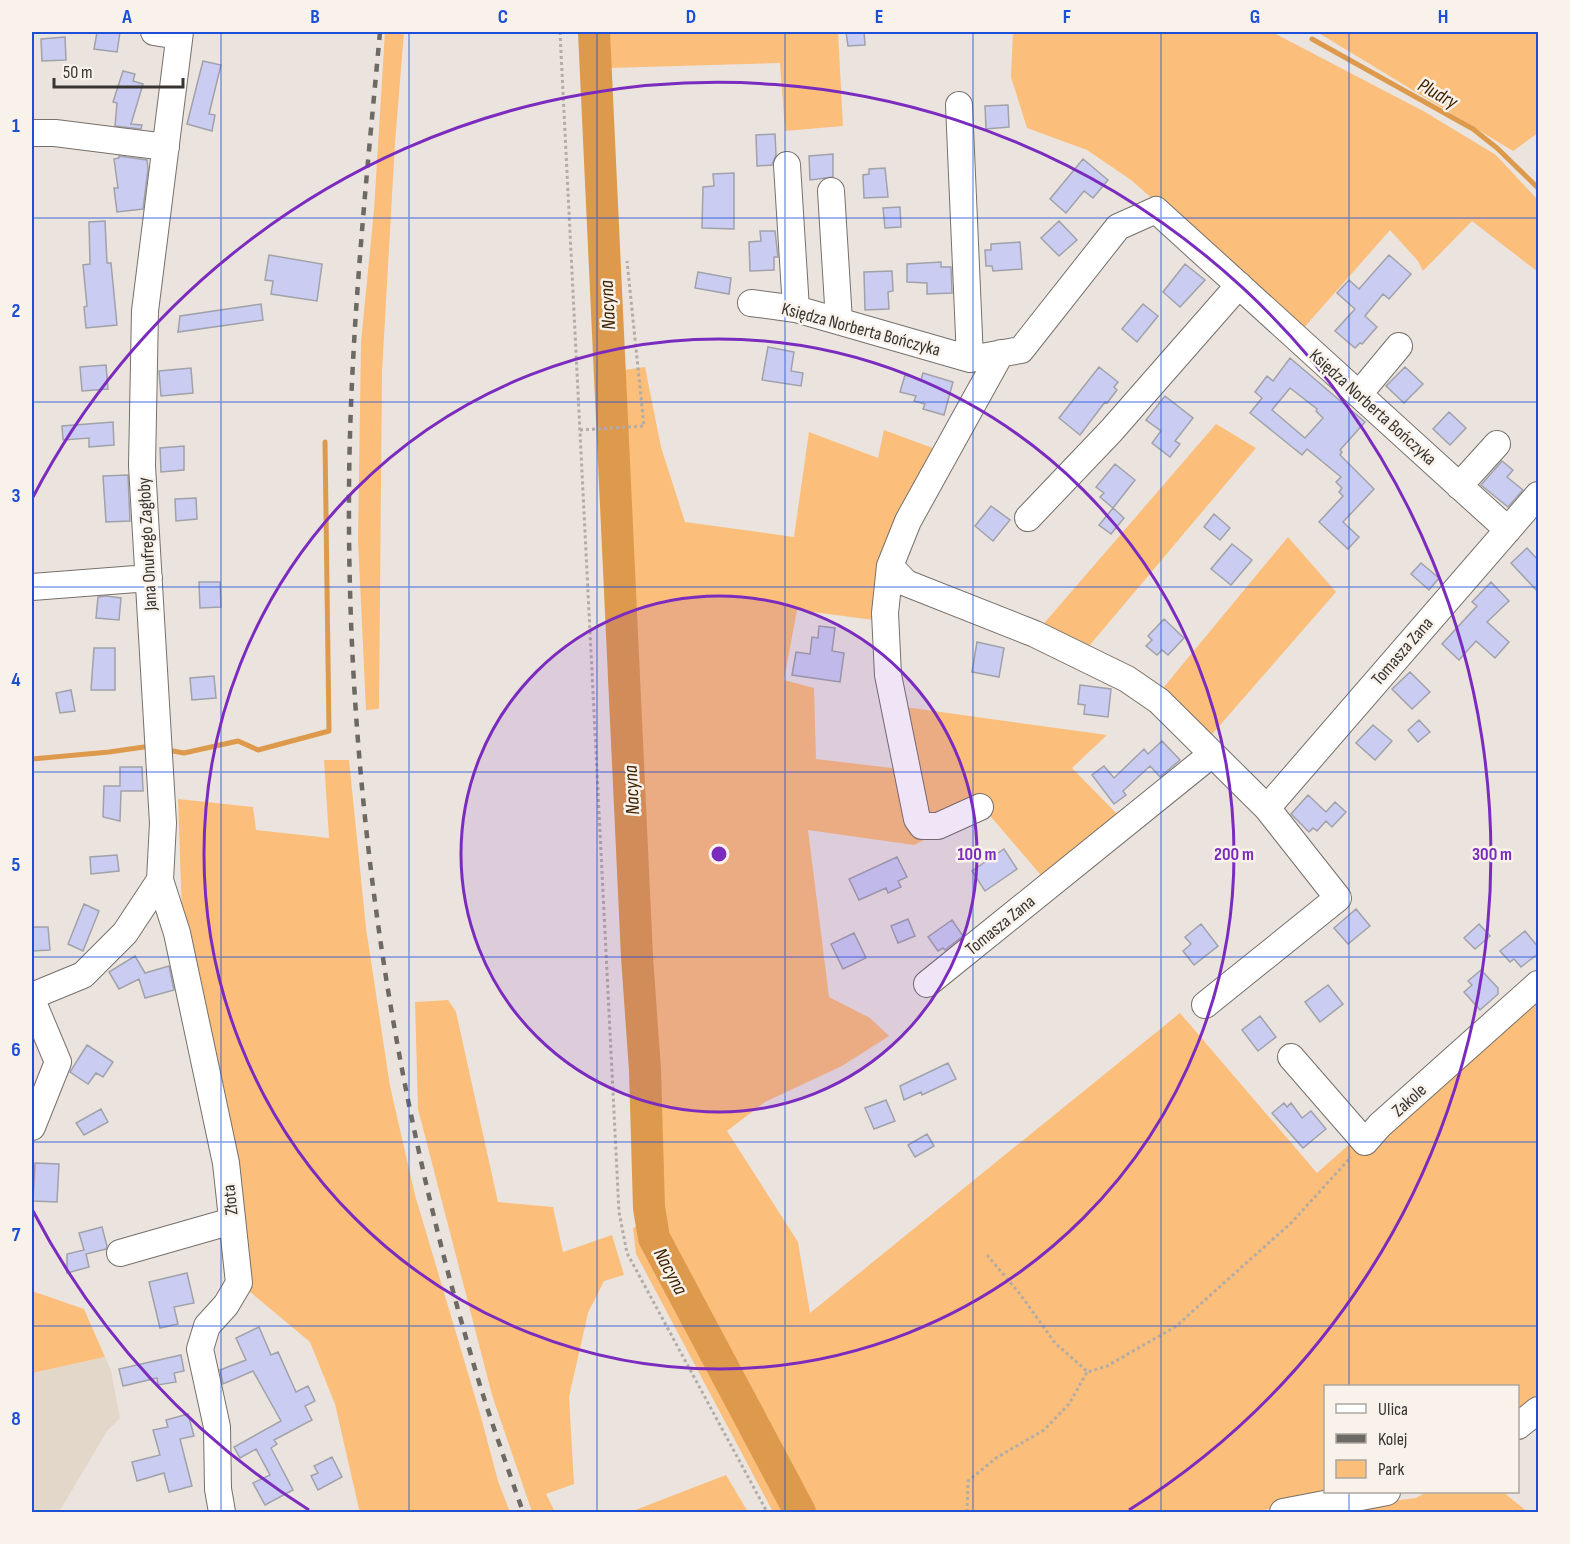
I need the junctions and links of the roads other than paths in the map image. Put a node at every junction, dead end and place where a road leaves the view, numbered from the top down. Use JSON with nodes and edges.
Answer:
{"nodes":[{"id":1,"x":153,"y":32,"type":"edge"},
{"id":2,"x":179,"y":34,"type":"edge"},
{"id":3,"x":958,"y":105,"type":"dead end"},
{"id":4,"x":32,"y":133,"type":"edge"},
{"id":5,"x":166,"y":147,"type":"junction"},
{"id":6,"x":787,"y":165,"type":"dead end"},
{"id":7,"x":831,"y":191,"type":"dead end"},
{"id":8,"x":1239,"y":285,"type":"junction"},
{"id":9,"x":751,"y":303,"type":"dead end"},
{"id":10,"x":796,"y":309,"type":"junction"},
{"id":11,"x":839,"y":321,"type":"junction"},
{"id":12,"x":1399,"y":346,"type":"dead end"},
{"id":13,"x":1001,"y":353,"type":"junction"},
{"id":14,"x":970,"y":359,"type":"junction"},
{"id":15,"x":1359,"y":394,"type":"junction"},
{"id":16,"x":1497,"y":444,"type":"dead end"},
{"id":17,"x":1459,"y":486,"type":"junction"},
{"id":18,"x":1539,"y":495,"type":"edge"},
{"id":19,"x":1028,"y":518,"type":"dead end"},
{"id":20,"x":1508,"y":530,"type":"junction"},
{"id":21,"x":890,"y":566,"type":"junction"},
{"id":22,"x":149,"y":578,"type":"junction"},
{"id":23,"x":32,"y":587,"type":"edge"},
{"id":24,"x":1212,"y":754,"type":"junction"},
{"id":25,"x":980,"y":807,"type":"dead end"},
{"id":26,"x":1267,"y":808,"type":"junction"},
{"id":27,"x":160,"y":880,"type":"junction"},
{"id":28,"x":927,"y":984,"type":"dead end"},
{"id":29,"x":1539,"y":984,"type":"edge"},
{"id":30,"x":32,"y":998,"type":"edge"},
{"id":31,"x":1205,"y":1005,"type":"dead end"},
{"id":32,"x":1291,"y":1057,"type":"dead end"},
{"id":33,"x":32,"y":1127,"type":"edge"},
{"id":34,"x":232,"y":1221,"type":"junction"},
{"id":35,"x":120,"y":1253,"type":"dead end"},
{"id":36,"x":1539,"y":1410,"type":"edge"},
{"id":37,"x":1519,"y":1425,"type":"edge"},
{"id":38,"x":1378,"y":1493,"type":"edge"},
{"id":39,"x":222,"y":1512,"type":"edge"},
{"id":40,"x":1282,"y":1512,"type":"edge"}],
"edges":[{"from":1,"to":2,"type":"street"},
{"from":2,"to":5,"type":"street","name":"Jana Onufrego Zagłoby"},
{"from":3,"to":14,"type":"street","name":"Księdza Norberta Bończyka"},
{"from":4,"to":5,"type":"street"},
{"from":5,"to":22,"type":"street","name":"Jana Onufrego Zagłoby"},
{"from":6,"to":10,"type":"street"},
{"from":7,"to":11,"type":"street"},
{"from":8,"to":13,"type":"street","name":"Księdza Norberta Bończyka"},
{"from":8,"to":15,"type":"street","name":"Księdza Norberta Bończyka"},
{"from":8,"to":19,"type":"street"},
{"from":9,"to":10,"type":"street","name":"Księdza Norberta Bończyka"},
{"from":10,"to":11,"type":"street","name":"Księdza Norberta Bończyka"},
{"from":11,"to":14,"type":"street","name":"Księdza Norberta Bończyka"},
{"from":12,"to":15,"type":"street"},
{"from":13,"to":14,"type":"street","name":"Księdza Norberta Bończyka"},
{"from":13,"to":21,"type":"street"},
{"from":15,"to":17,"type":"street","name":"Księdza Norberta Bończyka"},
{"from":16,"to":17,"type":"street"},
{"from":17,"to":20,"type":"street","name":"Księdza Norberta Bończyka"},
{"from":18,"to":20,"type":"street","name":"Tomasza Zana"},
{"from":20,"to":26,"type":"street","name":"Tomasza Zana"},
{"from":21,"to":24,"type":"street"},
{"from":21,"to":25,"type":"street"},
{"from":22,"to":23,"type":"street"},
{"from":22,"to":27,"type":"street","name":"Jana Onufrego Zagłoby"},
{"from":24,"to":26,"type":"street"},
{"from":24,"to":28,"type":"street","name":"Tomasza Zana"},
{"from":26,"to":31,"type":"street"},
{"from":27,"to":30,"type":"street"},
{"from":27,"to":34,"type":"street","name":"Złota"},
{"from":29,"to":32,"type":"street","name":"Zakole"},
{"from":30,"to":33,"type":"street"},
{"from":34,"to":35,"type":"street"},
{"from":34,"to":39,"type":"street","name":"Złota"},
{"from":36,"to":37,"type":"street"},
{"from":38,"to":40,"type":"street"}]}
